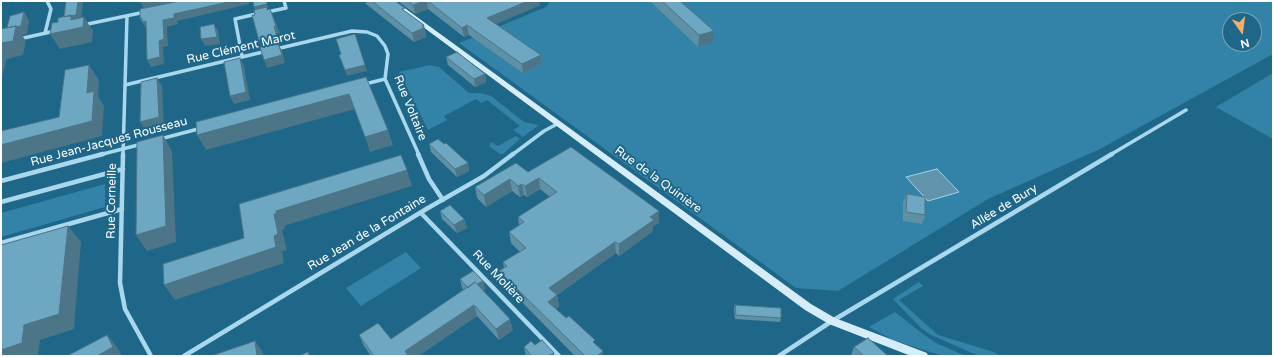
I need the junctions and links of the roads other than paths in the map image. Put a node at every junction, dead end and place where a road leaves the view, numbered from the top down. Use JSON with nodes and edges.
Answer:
{"nodes":[{"id":1,"x":47,"y":1,"type":"edge"},
{"id":2,"x":284,"y":1,"type":"edge"},
{"id":3,"x":392,"y":1,"type":"edge"},
{"id":4,"x":148,"y":12,"type":"edge"},
{"id":5,"x":127,"y":16,"type":"junction"},
{"id":6,"x":75,"y":27,"type":"edge"},
{"id":7,"x":60,"y":30,"type":"edge"},
{"id":8,"x":361,"y":31,"type":"joint"},
{"id":9,"x":46,"y":33,"type":"junction"},
{"id":10,"x":16,"y":40,"type":"edge"},
{"id":11,"x":242,"y":56,"type":"junction"},
{"id":12,"x":385,"y":79,"type":"junction"},
{"id":13,"x":125,"y":84,"type":"junction"},
{"id":14,"x":362,"y":85,"type":"edge"},
{"id":15,"x":1186,"y":110,"type":"dead end"},
{"id":16,"x":559,"y":124,"type":"junction"},
{"id":17,"x":208,"y":126,"type":"edge"},
{"id":18,"x":154,"y":140,"type":"edge"},
{"id":19,"x":146,"y":142,"type":"edge"},
{"id":20,"x":123,"y":148,"type":"junction"},
{"id":21,"x":123,"y":169,"type":"junction"},
{"id":22,"x":1,"y":181,"type":"edge"},
{"id":23,"x":443,"y":200,"type":"junction"},
{"id":24,"x":1,"y":202,"type":"edge"},
{"id":25,"x":122,"y":208,"type":"junction"},
{"id":26,"x":421,"y":213,"type":"junction"},
{"id":27,"x":1,"y":243,"type":"edge"},
{"id":28,"x":832,"y":321,"type":"junction"},
{"id":29,"x":151,"y":356,"type":"edge"},
{"id":30,"x":184,"y":356,"type":"edge"},
{"id":31,"x":560,"y":356,"type":"edge"},
{"id":32,"x":779,"y":356,"type":"edge"},
{"id":33,"x":923,"y":356,"type":"edge"}],
"edges":[{"from":1,"to":9,"type":"street"},
{"from":2,"to":11,"type":"street"},
{"from":3,"to":16,"type":"street","name":"Rue de la Quinière"},
{"from":4,"to":5,"type":"street"},
{"from":5,"to":6,"type":"street"},
{"from":5,"to":13,"type":"street","name":"Rue Corneille"},
{"from":7,"to":9,"type":"street"},
{"from":8,"to":11,"type":"street","name":"Rue Clément Marot"},
{"from":8,"to":12,"type":"street","name":"Rue Voltaire"},
{"from":9,"to":10,"type":"street"},
{"from":11,"to":13,"type":"street","name":"Rue Clément Marot"},
{"from":12,"to":14,"type":"street"},
{"from":12,"to":23,"type":"street","name":"Rue Voltaire"},
{"from":13,"to":20,"type":"street","name":"Rue Corneille"},
{"from":15,"to":28,"type":"street","name":"Allée de Bury"},
{"from":16,"to":23,"type":"street","name":"Rue Jean de la Fontaine"},
{"from":16,"to":28,"type":"street","name":"Rue de la Quinière"},
{"from":17,"to":18,"type":"street","name":"Rue Jean-Jacques Rousseau"},
{"from":19,"to":20,"type":"street","name":"Rue Jean-Jacques Rousseau"},
{"from":20,"to":21,"type":"street","name":"Rue Corneille"},
{"from":20,"to":22,"type":"street","name":"Rue Jean-Jacques Rousseau"},
{"from":21,"to":24,"type":"street"},
{"from":21,"to":25,"type":"street","name":"Rue Corneille"},
{"from":23,"to":26,"type":"street","name":"Rue Jean de la Fontaine"},
{"from":25,"to":27,"type":"street"},
{"from":25,"to":29,"type":"street","name":"Rue Corneille"},
{"from":26,"to":30,"type":"street","name":"Rue Jean de la Fontaine"},
{"from":26,"to":31,"type":"street","name":"Rue Molière"},
{"from":28,"to":32,"type":"street","name":"Allée de Bury"},
{"from":28,"to":33,"type":"street","name":"Rue de la Quinière"}]}
